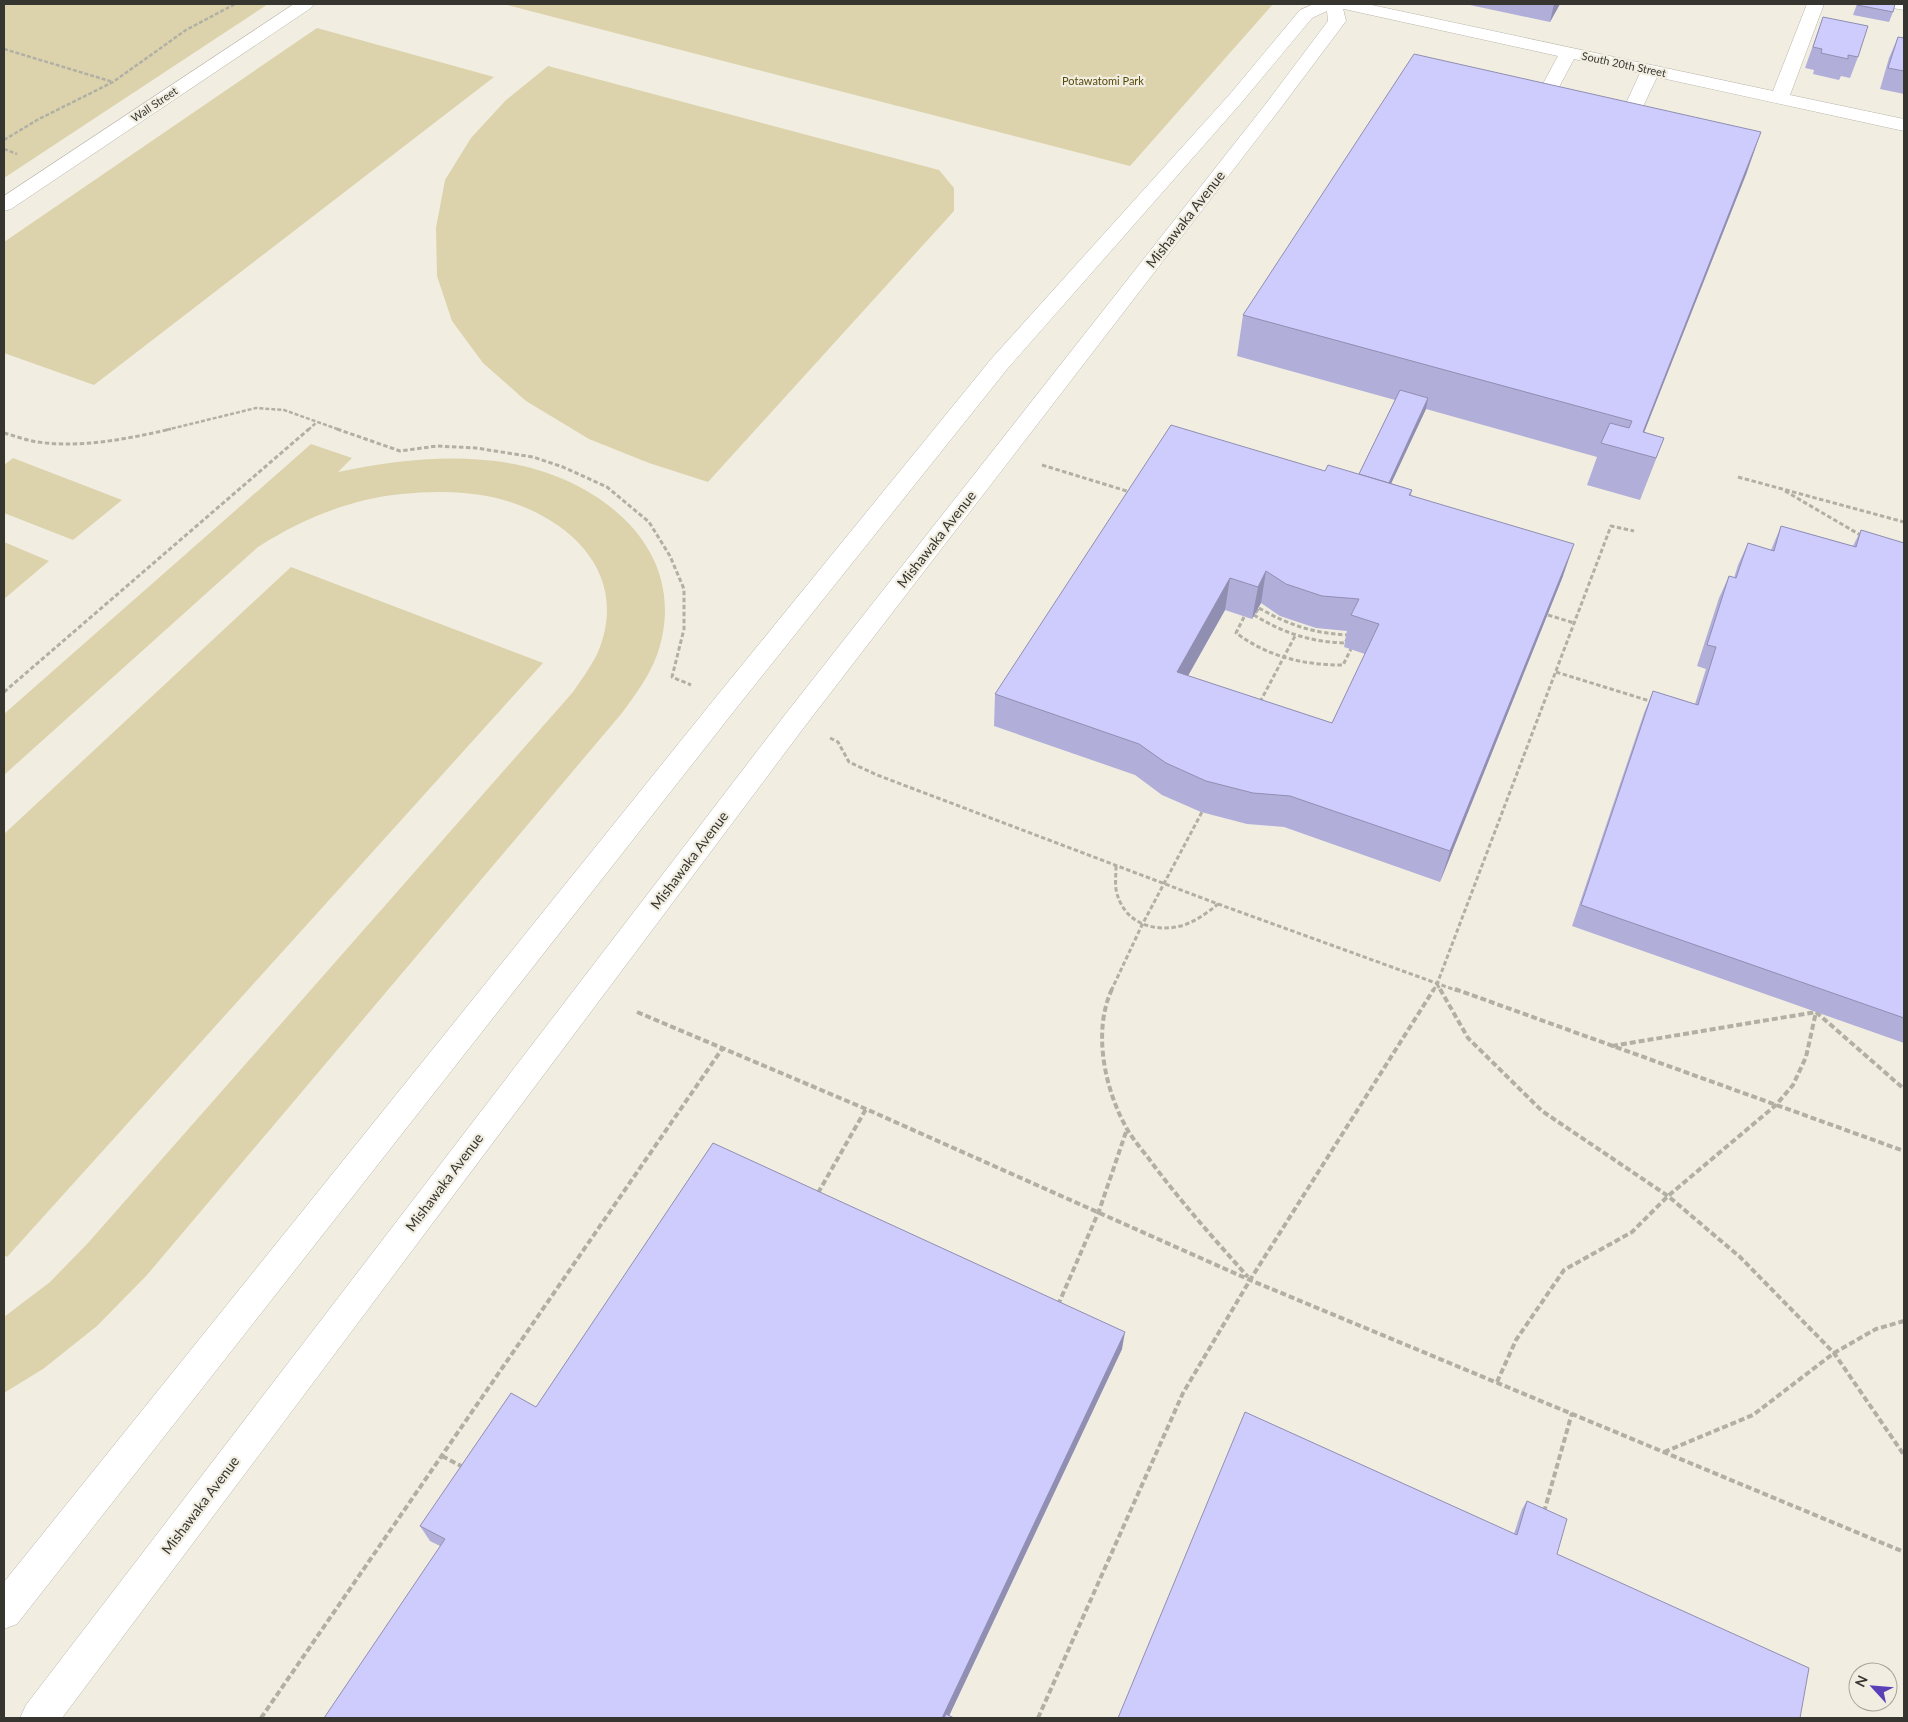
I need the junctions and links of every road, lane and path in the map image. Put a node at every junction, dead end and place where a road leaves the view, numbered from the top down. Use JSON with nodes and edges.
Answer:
{"nodes":[{"id":1,"x":234,"y":4,"type":"edge"},
{"id":2,"x":305,"y":4,"type":"edge"},
{"id":3,"x":1328,"y":4,"type":"edge"},
{"id":4,"x":1334,"y":4,"type":"edge"},
{"id":5,"x":1344,"y":4,"type":"edge"},
{"id":6,"x":1816,"y":4,"type":"edge"},
{"id":7,"x":1899,"y":4,"type":"edge"},
{"id":8,"x":1904,"y":5,"type":"edge"},
{"id":9,"x":4,"y":49,"type":"edge"},
{"id":10,"x":1569,"y":52,"type":"junction"},
{"id":11,"x":1651,"y":70,"type":"junction"},
{"id":12,"x":113,"y":82,"type":"junction"},
{"id":13,"x":1780,"y":98,"type":"junction"},
{"id":14,"x":1531,"y":122,"type":"edge"},
{"id":15,"x":1904,"y":125,"type":"edge"},
{"id":16,"x":4,"y":140,"type":"edge"},
{"id":17,"x":1617,"y":142,"type":"edge"},
{"id":18,"x":4,"y":205,"type":"edge"},
{"id":19,"x":317,"y":421,"type":"junction"},
{"id":20,"x":4,"y":433,"type":"edge"},
{"id":21,"x":1042,"y":464,"type":"dead end"},
{"id":22,"x":1738,"y":477,"type":"dead end"},
{"id":23,"x":1780,"y":488,"type":"junction"},
{"id":24,"x":1133,"y":493,"type":"edge"},
{"id":25,"x":1904,"y":522,"type":"edge"},
{"id":26,"x":1634,"y":531,"type":"dead end"},
{"id":27,"x":1863,"y":536,"type":"edge"},
{"id":28,"x":1548,"y":615,"type":"edge"},
{"id":29,"x":1244,"y":616,"type":"edge"},
{"id":30,"x":1574,"y":623,"type":"junction"},
{"id":31,"x":1301,"y":624,"type":"edge"},
{"id":32,"x":1299,"y":629,"type":"junction"},
{"id":33,"x":1295,"y":636,"type":"junction"},
{"id":34,"x":1351,"y":649,"type":"edge"},
{"id":35,"x":1283,"y":659,"type":"junction"},
{"id":36,"x":1556,"y":672,"type":"junction"},
{"id":37,"x":693,"y":685,"type":"dead end"},
{"id":38,"x":4,"y":692,"type":"edge"},
{"id":39,"x":1260,"y":702,"type":"edge"},
{"id":40,"x":1656,"y":702,"type":"edge"},
{"id":41,"x":824,"y":735,"type":"dead end"},
{"id":42,"x":1202,"y":812,"type":"edge"},
{"id":43,"x":1116,"y":866,"type":"junction"},
{"id":44,"x":1164,"y":884,"type":"junction"},
{"id":45,"x":1218,"y":904,"type":"junction"},
{"id":46,"x":1142,"y":925,"type":"junction"},
{"id":47,"x":1437,"y":984,"type":"junction"},
{"id":48,"x":637,"y":1012,"type":"dead end"},
{"id":49,"x":1816,"y":1012,"type":"junction"},
{"id":50,"x":1611,"y":1046,"type":"junction"},
{"id":51,"x":722,"y":1049,"type":"junction"},
{"id":52,"x":1904,"y":1089,"type":"edge"},
{"id":53,"x":1776,"y":1105,"type":"junction"},
{"id":54,"x":866,"y":1109,"type":"junction"},
{"id":55,"x":1127,"y":1129,"type":"junction"},
{"id":56,"x":1904,"y":1151,"type":"edge"},
{"id":57,"x":1668,"y":1196,"type":"junction"},
{"id":58,"x":816,"y":1197,"type":"edge"},
{"id":59,"x":1099,"y":1211,"type":"junction"},
{"id":60,"x":1250,"y":1280,"type":"junction"},
{"id":61,"x":1057,"y":1308,"type":"edge"},
{"id":62,"x":1904,"y":1321,"type":"edge"},
{"id":63,"x":1834,"y":1353,"type":"junction"},
{"id":64,"x":1497,"y":1382,"type":"junction"},
{"id":65,"x":1572,"y":1413,"type":"junction"},
{"id":66,"x":1664,"y":1452,"type":"junction"},
{"id":67,"x":1904,"y":1455,"type":"edge"},
{"id":68,"x":442,"y":1456,"type":"junction"},
{"id":69,"x":467,"y":1469,"type":"edge"},
{"id":70,"x":1542,"y":1518,"type":"edge"},
{"id":71,"x":1904,"y":1552,"type":"edge"},
{"id":72,"x":4,"y":1611,"type":"edge"},
{"id":73,"x":39,"y":1718,"type":"edge"},
{"id":74,"x":260,"y":1718,"type":"edge"},
{"id":75,"x":1038,"y":1718,"type":"edge"}],
"edges":[{"from":1,"to":12,"type":"path"},
{"from":2,"to":18,"type":"main road","name":"Wall Street"},
{"from":3,"to":72,"type":"main road"},
{"from":4,"to":73,"type":"main road","name":"Mishawaka Avenue"},
{"from":5,"to":10,"type":"main road","name":"South 20th Street"},
{"from":6,"to":13,"type":"main road"},
{"from":7,"to":8,"type":"main road"},
{"from":9,"to":12,"type":"path"},
{"from":10,"to":11,"type":"main road","name":"South 20th Street"},
{"from":10,"to":14,"type":"main road"},
{"from":11,"to":13,"type":"main road","name":"South 20th Street"},
{"from":11,"to":17,"type":"main road"},
{"from":12,"to":16,"type":"path"},
{"from":13,"to":15,"type":"main road","name":"South 20th Street"},
{"from":19,"to":20,"type":"path"},
{"from":19,"to":37,"type":"path"},
{"from":19,"to":38,"type":"path"},
{"from":21,"to":24,"type":"path"},
{"from":22,"to":23,"type":"path"},
{"from":23,"to":25,"type":"path"},
{"from":23,"to":27,"type":"path"},
{"from":26,"to":30,"type":"path"},
{"from":28,"to":30,"type":"path"},
{"from":29,"to":35,"type":"path"},
{"from":30,"to":36,"type":"path"},
{"from":31,"to":32,"type":"path"},
{"from":32,"to":33,"type":"path"},
{"from":32,"to":33,"type":"path"},
{"from":33,"to":35,"type":"path"},
{"from":34,"to":35,"type":"path"},
{"from":35,"to":39,"type":"path"},
{"from":36,"to":40,"type":"path"},
{"from":36,"to":47,"type":"path"},
{"from":41,"to":43,"type":"path"},
{"from":42,"to":44,"type":"path"},
{"from":43,"to":44,"type":"path"},
{"from":43,"to":46,"type":"path"},
{"from":44,"to":45,"type":"path"},
{"from":44,"to":46,"type":"path"},
{"from":45,"to":46,"type":"path"},
{"from":45,"to":47,"type":"path"},
{"from":46,"to":55,"type":"path"},
{"from":47,"to":50,"type":"path"},
{"from":47,"to":57,"type":"path"},
{"from":47,"to":60,"type":"path"},
{"from":48,"to":51,"type":"path"},
{"from":49,"to":50,"type":"path"},
{"from":49,"to":52,"type":"path"},
{"from":49,"to":53,"type":"path"},
{"from":50,"to":53,"type":"path"},
{"from":51,"to":54,"type":"path"},
{"from":51,"to":68,"type":"path"},
{"from":53,"to":56,"type":"path"},
{"from":53,"to":57,"type":"path"},
{"from":54,"to":58,"type":"path"},
{"from":54,"to":59,"type":"path"},
{"from":55,"to":59,"type":"path"},
{"from":55,"to":60,"type":"path"},
{"from":57,"to":63,"type":"path"},
{"from":57,"to":64,"type":"path"},
{"from":59,"to":60,"type":"path"},
{"from":59,"to":61,"type":"path"},
{"from":60,"to":64,"type":"path"},
{"from":60,"to":75,"type":"path"},
{"from":62,"to":63,"type":"path"},
{"from":63,"to":66,"type":"path"},
{"from":63,"to":67,"type":"path"},
{"from":64,"to":65,"type":"path"},
{"from":65,"to":66,"type":"path"},
{"from":65,"to":70,"type":"path"},
{"from":66,"to":71,"type":"path"},
{"from":68,"to":69,"type":"path"},
{"from":68,"to":74,"type":"path"}]}
